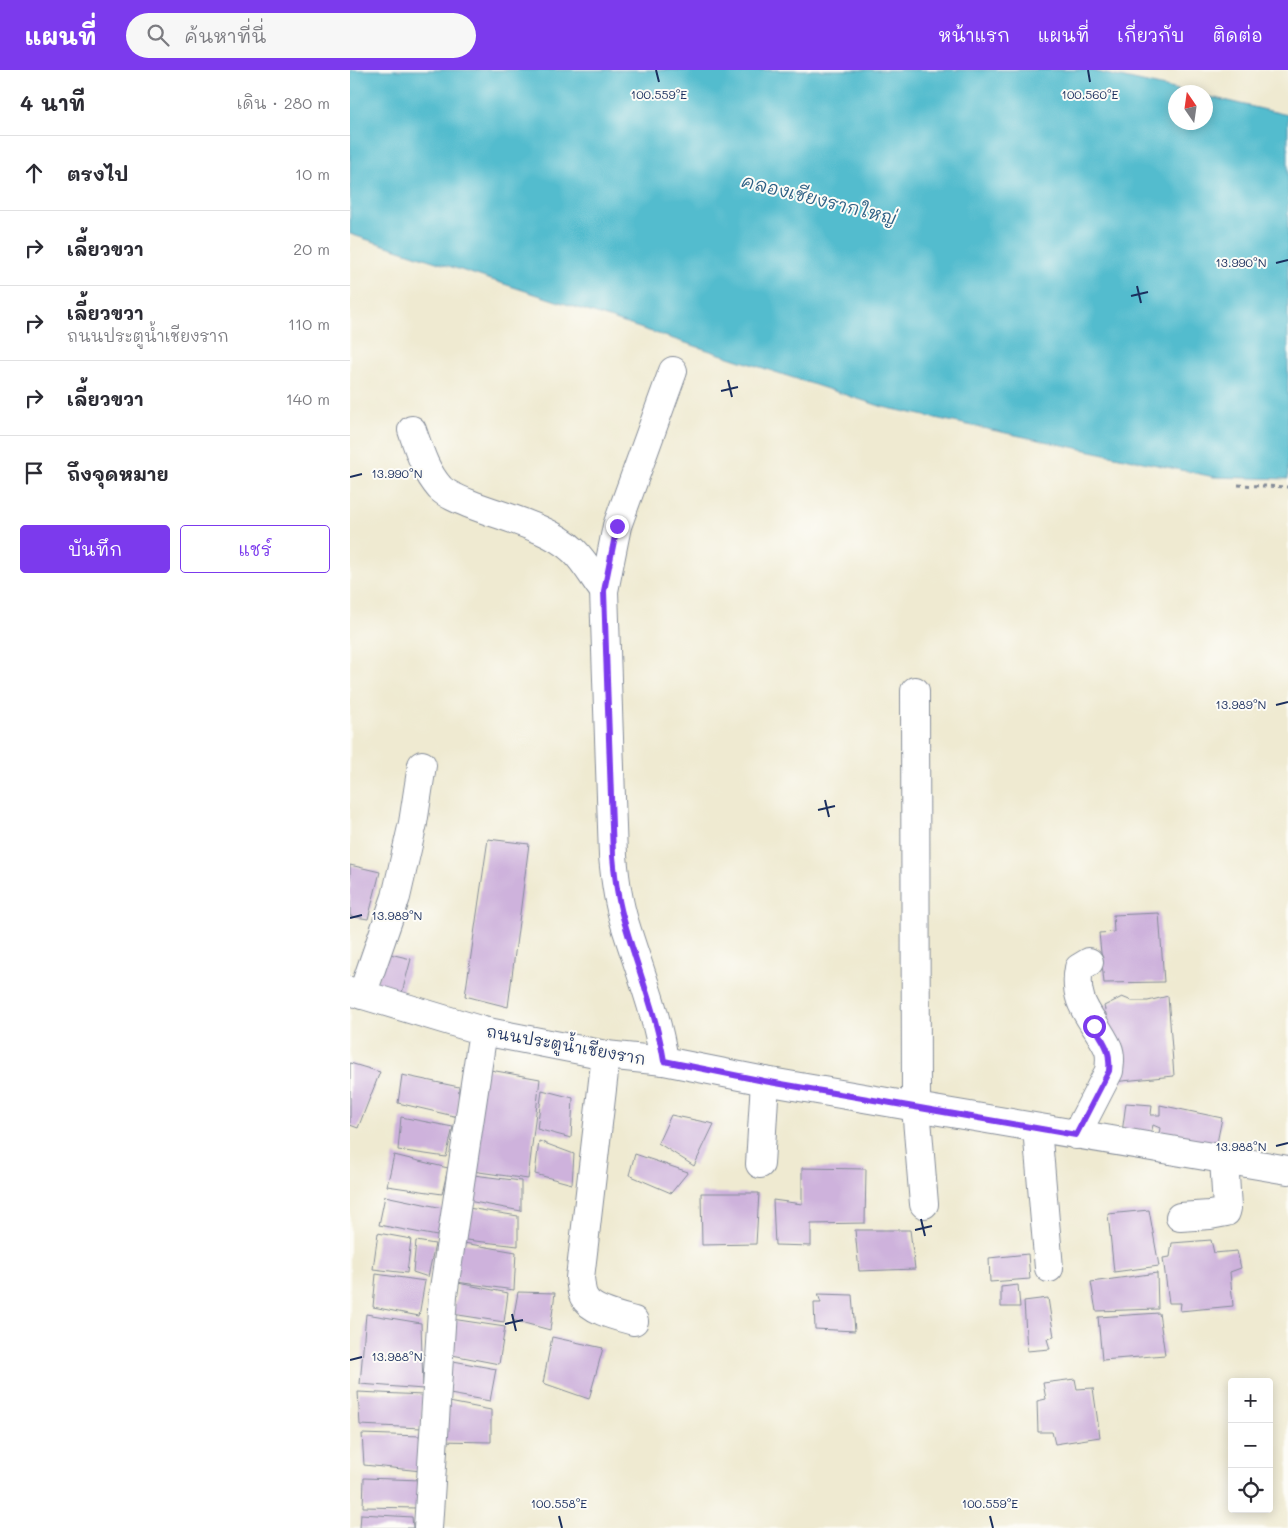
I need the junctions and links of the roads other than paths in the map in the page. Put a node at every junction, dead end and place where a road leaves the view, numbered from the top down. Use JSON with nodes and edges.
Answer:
{"nodes":[{"id":1,"x":673,"y":371,"type":"dead end"},
{"id":2,"x":412,"y":430,"type":"dead end"},
{"id":3,"x":604,"y":591,"type":"junction"},
{"id":4,"x":915,"y":691,"type":"dead end"},
{"id":5,"x":422,"y":765,"type":"dead end"},
{"id":6,"x":1089,"y":962,"type":"dead end"},
{"id":7,"x":356,"y":993,"type":"edge"},
{"id":8,"x":483,"y":1031,"type":"junction"},
{"id":9,"x":606,"y":1055,"type":"junction"},
{"id":10,"x":664,"y":1061,"type":"junction"},
{"id":11,"x":764,"y":1081,"type":"junction"},
{"id":12,"x":916,"y":1108,"type":"junction"},
{"id":13,"x":1037,"y":1128,"type":"junction"},
{"id":14,"x":1076,"y":1135,"type":"junction"},
{"id":15,"x":1224,"y":1159,"type":"junction"},
{"id":16,"x":760,"y":1164,"type":"dead end"},
{"id":17,"x":1288,"y":1170,"type":"edge"},
{"id":18,"x":924,"y":1204,"type":"dead end"},
{"id":19,"x":1180,"y":1217,"type":"dead end"},
{"id":20,"x":1049,"y":1268,"type":"dead end"},
{"id":21,"x":634,"y":1321,"type":"dead end"},
{"id":22,"x":428,"y":1528,"type":"edge"}],
"edges":[{"from":1,"to":3,"type":"street"},
{"from":2,"to":3,"type":"street"},
{"from":3,"to":10,"type":"street"},
{"from":4,"to":12,"type":"street"},
{"from":5,"to":7,"type":"street"},
{"from":6,"to":14,"type":"street"},
{"from":7,"to":8,"type":"street","name":"ถนนประตูน้ำเชียงราก"},
{"from":8,"to":9,"type":"street","name":"ถนนประตูน้ำเชียงราก"},
{"from":8,"to":22,"type":"street"},
{"from":9,"to":10,"type":"street","name":"ถนนประตูน้ำเชียงราก"},
{"from":9,"to":21,"type":"street"},
{"from":10,"to":11,"type":"street","name":"ถนนประตูน้ำเชียงราก"},
{"from":11,"to":12,"type":"street","name":"ถนนประตูน้ำเชียงราก"},
{"from":11,"to":16,"type":"street"},
{"from":12,"to":13,"type":"street","name":"ถนนประตูน้ำเชียงราก"},
{"from":12,"to":18,"type":"street"},
{"from":13,"to":14,"type":"street","name":"ถนนประตูน้ำเชียงราก"},
{"from":13,"to":20,"type":"street"},
{"from":14,"to":15,"type":"street","name":"ถนนประตูน้ำเชียงราก"},
{"from":15,"to":17,"type":"street","name":"ถนนประตูน้ำเชียงราก"},
{"from":15,"to":19,"type":"street"}]}
